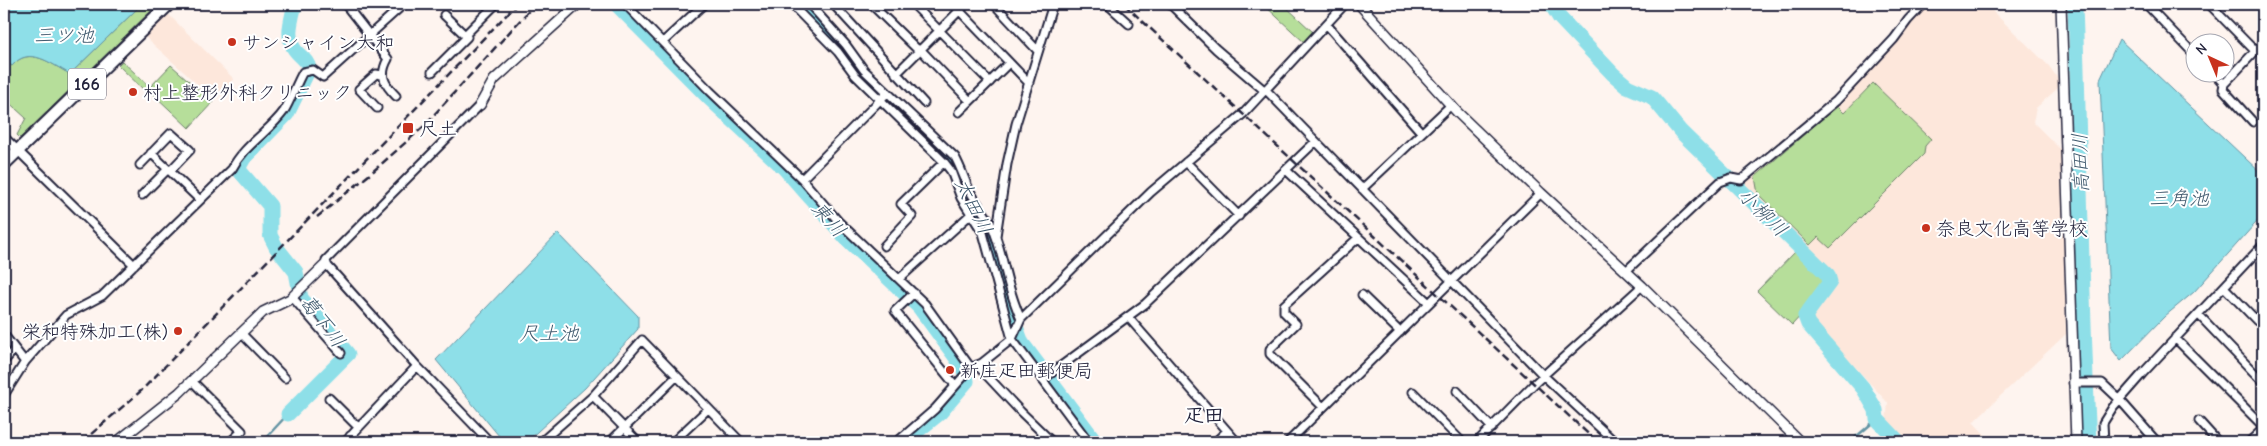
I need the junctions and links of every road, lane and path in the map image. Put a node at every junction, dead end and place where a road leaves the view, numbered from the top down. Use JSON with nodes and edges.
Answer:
{"nodes":[{"id":1,"x":169,"y":4,"type":"edge"},
{"id":2,"x":345,"y":4,"type":"edge"},
{"id":3,"x":404,"y":4,"type":"edge"},
{"id":4,"x":496,"y":4,"type":"edge"},
{"id":5,"x":578,"y":4,"type":"edge"},
{"id":6,"x":625,"y":4,"type":"edge"},
{"id":7,"x":704,"y":4,"type":"edge"},
{"id":8,"x":791,"y":4,"type":"edge"},
{"id":9,"x":813,"y":4,"type":"edge"},
{"id":10,"x":832,"y":4,"type":"edge"},
{"id":11,"x":870,"y":4,"type":"edge"},
{"id":12,"x":913,"y":4,"type":"edge"},
{"id":13,"x":954,"y":4,"type":"edge"},
{"id":14,"x":966,"y":4,"type":"edge"},
{"id":15,"x":994,"y":4,"type":"edge"},
{"id":16,"x":1053,"y":4,"type":"edge"},
{"id":17,"x":1107,"y":4,"type":"edge"},
{"id":18,"x":1170,"y":4,"type":"edge"},
{"id":19,"x":1345,"y":4,"type":"edge"},
{"id":20,"x":1359,"y":4,"type":"edge"},
{"id":21,"x":1923,"y":4,"type":"edge"},
{"id":22,"x":2061,"y":4,"type":"edge"},
{"id":23,"x":2146,"y":4,"type":"edge"},
{"id":24,"x":2209,"y":4,"type":"edge"},
{"id":25,"x":960,"y":10,"type":"junction"},
{"id":26,"x":444,"y":15,"type":"dead end"},
{"id":27,"x":1129,"y":24,"type":"dead end"},
{"id":28,"x":1327,"y":25,"type":"junction"},
{"id":29,"x":940,"y":31,"type":"junction"},
{"id":30,"x":464,"y":35,"type":"junction"},
{"id":31,"x":369,"y":36,"type":"junction"},
{"id":32,"x":663,"y":42,"type":"junction"},
{"id":33,"x":2263,"y":43,"type":"edge"},
{"id":34,"x":2184,"y":44,"type":"edge"},
{"id":35,"x":919,"y":50,"type":"junction"},
{"id":36,"x":1038,"y":51,"type":"junction"},
{"id":37,"x":2255,"y":51,"type":"junction"},
{"id":38,"x":1009,"y":63,"type":"junction"},
{"id":39,"x":432,"y":72,"type":"dead end"},
{"id":40,"x":896,"y":74,"type":"junction"},
{"id":41,"x":382,"y":75,"type":"junction"},
{"id":42,"x":990,"y":82,"type":"junction"},
{"id":43,"x":1029,"y":83,"type":"junction"},
{"id":44,"x":2224,"y":84,"type":"joint"},
{"id":45,"x":1265,"y":91,"type":"junction"},
{"id":46,"x":887,"y":93,"type":"junction"},
{"id":47,"x":396,"y":96,"type":"dead end"},
{"id":48,"x":880,"y":100,"type":"junction"},
{"id":49,"x":970,"y":101,"type":"junction"},
{"id":50,"x":924,"y":103,"type":"dead end"},
{"id":51,"x":480,"y":105,"type":"joint"},
{"id":52,"x":1451,"y":105,"type":"junction"},
{"id":53,"x":377,"y":108,"type":"dead end"},
{"id":54,"x":959,"y":112,"type":"dead end"},
{"id":55,"x":2253,"y":122,"type":"dead end"},
{"id":56,"x":1421,"y":132,"type":"junction"},
{"id":57,"x":4,"y":137,"type":"edge"},
{"id":58,"x":1316,"y":142,"type":"junction"},
{"id":59,"x":17,"y":151,"type":"junction"},
{"id":60,"x":151,"y":154,"type":"junction"},
{"id":61,"x":944,"y":162,"type":"junction"},
{"id":62,"x":1186,"y":162,"type":"junction"},
{"id":63,"x":4,"y":164,"type":"edge"},
{"id":64,"x":140,"y":165,"type":"dead end"},
{"id":65,"x":169,"y":170,"type":"junction"},
{"id":66,"x":1286,"y":170,"type":"junction"},
{"id":67,"x":802,"y":180,"type":"junction"},
{"id":68,"x":1362,"y":189,"type":"junction"},
{"id":69,"x":1541,"y":193,"type":"junction"},
{"id":70,"x":142,"y":195,"type":"dead end"},
{"id":71,"x":200,"y":200,"type":"junction"},
{"id":72,"x":971,"y":214,"type":"junction"},
{"id":73,"x":1239,"y":216,"type":"junction"},
{"id":74,"x":996,"y":236,"type":"junction"},
{"id":75,"x":1358,"y":238,"type":"junction"},
{"id":76,"x":2263,"y":245,"type":"edge"},
{"id":77,"x":884,"y":246,"type":"dead end"},
{"id":78,"x":326,"y":264,"type":"junction"},
{"id":79,"x":134,"y":265,"type":"junction"},
{"id":80,"x":1626,"y":271,"type":"junction"},
{"id":81,"x":899,"y":279,"type":"junction"},
{"id":82,"x":1452,"y":282,"type":"junction"},
{"id":83,"x":1642,"y":286,"type":"junction"},
{"id":84,"x":2224,"y":288,"type":"junction"},
{"id":85,"x":914,"y":293,"type":"junction"},
{"id":86,"x":1362,"y":295,"type":"dead end"},
{"id":87,"x":292,"y":297,"type":"junction"},
{"id":88,"x":1429,"y":303,"type":"junction"},
{"id":89,"x":2198,"y":314,"type":"junction"},
{"id":90,"x":1128,"y":317,"type":"junction"},
{"id":91,"x":1021,"y":319,"type":"junction"},
{"id":92,"x":2257,"y":322,"type":"dead end"},
{"id":93,"x":1400,"y":332,"type":"junction"},
{"id":94,"x":241,"y":333,"type":"junction"},
{"id":95,"x":4,"y":335,"type":"edge"},
{"id":96,"x":2175,"y":338,"type":"junction"},
{"id":97,"x":1012,"y":339,"type":"junction"},
{"id":98,"x":15,"y":349,"type":"junction"},
{"id":99,"x":341,"y":353,"type":"dead end"},
{"id":100,"x":4,"y":361,"type":"edge"},
{"id":101,"x":25,"y":362,"type":"junction"},
{"id":102,"x":417,"y":366,"type":"junction"},
{"id":103,"x":974,"y":367,"type":"junction"},
{"id":104,"x":677,"y":376,"type":"junction"},
{"id":105,"x":1544,"y":376,"type":"junction"},
{"id":106,"x":285,"y":378,"type":"dead end"},
{"id":107,"x":1042,"y":380,"type":"junction"},
{"id":108,"x":192,"y":381,"type":"junction"},
{"id":109,"x":2076,"y":382,"type":"junction"},
{"id":110,"x":2263,"y":382,"type":"edge"},
{"id":111,"x":955,"y":385,"type":"junction"},
{"id":112,"x":1456,"y":391,"type":"dead end"},
{"id":113,"x":1413,"y":392,"type":"dead end"},
{"id":114,"x":4,"y":395,"type":"edge"},
{"id":115,"x":593,"y":396,"type":"junction"},
{"id":116,"x":329,"y":398,"type":"dead end"},
{"id":117,"x":2120,"y":400,"type":"junction"},
{"id":118,"x":1323,"y":407,"type":"junction"},
{"id":119,"x":708,"y":409,"type":"junction"},
{"id":120,"x":2199,"y":421,"type":"dead end"},
{"id":121,"x":358,"y":427,"type":"junction"},
{"id":122,"x":2263,"y":427,"type":"edge"},
{"id":123,"x":624,"y":428,"type":"junction"},
{"id":124,"x":1492,"y":428,"type":"junction"},
{"id":125,"x":1227,"y":431,"type":"junction"},
{"id":126,"x":350,"y":436,"type":"junction"},
{"id":127,"x":117,"y":442,"type":"edge"},
{"id":128,"x":230,"y":442,"type":"edge"},
{"id":129,"x":345,"y":442,"type":"edge"},
{"id":130,"x":357,"y":442,"type":"edge"},
{"id":131,"x":490,"y":442,"type":"edge"},
{"id":132,"x":541,"y":442,"type":"edge"},
{"id":133,"x":610,"y":442,"type":"edge"},
{"id":134,"x":638,"y":442,"type":"edge"},
{"id":135,"x":673,"y":442,"type":"edge"},
{"id":136,"x":741,"y":442,"type":"edge"},
{"id":137,"x":897,"y":442,"type":"edge"},
{"id":138,"x":1050,"y":442,"type":"edge"},
{"id":139,"x":1089,"y":442,"type":"edge"},
{"id":140,"x":1215,"y":442,"type":"edge"},
{"id":141,"x":1237,"y":442,"type":"edge"},
{"id":142,"x":1288,"y":442,"type":"edge"},
{"id":143,"x":1462,"y":442,"type":"edge"},
{"id":144,"x":1477,"y":442,"type":"edge"},
{"id":145,"x":1615,"y":442,"type":"edge"},
{"id":146,"x":1800,"y":442,"type":"edge"},
{"id":147,"x":2076,"y":442,"type":"edge"},
{"id":148,"x":2104,"y":442,"type":"edge"},
{"id":149,"x":2157,"y":442,"type":"edge"},
{"id":150,"x":2218,"y":442,"type":"edge"},
{"id":151,"x":2249,"y":442,"type":"edge"}],
"edges":[{"from":1,"to":59,"type":"highway","number":"166"},
{"from":2,"to":31,"type":"street"},
{"from":3,"to":31,"type":"street"},
{"from":4,"to":30,"type":"street"},
{"from":5,"to":51,"type":"street"},
{"from":6,"to":32,"type":"street"},
{"from":7,"to":32,"type":"street"},
{"from":8,"to":48,"type":"street"},
{"from":9,"to":46,"type":"street"},
{"from":10,"to":40,"type":"street"},
{"from":11,"to":35,"type":"street"},
{"from":12,"to":29,"type":"street"},
{"from":13,"to":25,"type":"street"},
{"from":14,"to":25,"type":"street"},
{"from":15,"to":36,"type":"street"},
{"from":16,"to":36,"type":"street"},
{"from":17,"to":27,"type":"street"},
{"from":18,"to":45,"type":"street"},
{"from":19,"to":28,"type":"street"},
{"from":20,"to":52,"type":"street"},
{"from":21,"to":80,"type":"street"},
{"from":22,"to":109,"type":"street"},
{"from":23,"to":34,"type":"street"},
{"from":24,"to":37,"type":"street"},
{"from":25,"to":29,"type":"street"},
{"from":25,"to":38,"type":"street"},
{"from":26,"to":30,"type":"street"},
{"from":28,"to":45,"type":"street"},
{"from":28,"to":56,"type":"street"},
{"from":29,"to":35,"type":"street"},
{"from":29,"to":42,"type":"street"},
{"from":30,"to":39,"type":"street"},
{"from":31,"to":41,"type":"street"},
{"from":31,"to":71,"type":"street"},
{"from":32,"to":67,"type":"street"},
{"from":33,"to":37,"type":"street"},
{"from":35,"to":40,"type":"street"},
{"from":35,"to":49,"type":"street"},
{"from":36,"to":43,"type":"street"},
{"from":37,"to":44,"type":"street"},
{"from":38,"to":42,"type":"street"},
{"from":38,"to":43,"type":"street"},
{"from":40,"to":50,"type":"street"},
{"from":41,"to":47,"type":"street"},
{"from":41,"to":53,"type":"street"},
{"from":42,"to":49,"type":"street"},
{"from":43,"to":74,"type":"street"},
{"from":44,"to":55,"type":"street"},
{"from":45,"to":58,"type":"street"},
{"from":45,"to":62,"type":"street"},
{"from":46,"to":48,"type":"street"},
{"from":46,"to":74,"type":"street"},
{"from":48,"to":61,"type":"street"},
{"from":48,"to":67,"type":"street"},
{"from":49,"to":54,"type":"street"},
{"from":51,"to":78,"type":"street"},
{"from":52,"to":56,"type":"street"},
{"from":52,"to":69,"type":"street"},
{"from":56,"to":68,"type":"street"},
{"from":57,"to":59,"type":"street"},
{"from":58,"to":66,"type":"street"},
{"from":58,"to":68,"type":"street"},
{"from":59,"to":63,"type":"highway","number":"166"},
{"from":59,"to":79,"type":"street"},
{"from":60,"to":64,"type":"street"},
{"from":60,"to":65,"type":"street"},
{"from":60,"to":65,"type":"street"},
{"from":61,"to":72,"type":"street"},
{"from":61,"to":77,"type":"street"},
{"from":62,"to":73,"type":"street"},
{"from":62,"to":91,"type":"street"},
{"from":65,"to":70,"type":"street"},
{"from":65,"to":71,"type":"street"},
{"from":66,"to":73,"type":"street"},
{"from":66,"to":75,"type":"street"},
{"from":67,"to":81,"type":"street"},
{"from":68,"to":82,"type":"street"},
{"from":69,"to":80,"type":"street"},
{"from":69,"to":82,"type":"street"},
{"from":71,"to":79,"type":"street"},
{"from":72,"to":81,"type":"street"},
{"from":72,"to":97,"type":"street"},
{"from":73,"to":90,"type":"street"},
{"from":74,"to":91,"type":"street"},
{"from":75,"to":88,"type":"street"},
{"from":75,"to":118,"type":"street"},
{"from":76,"to":84,"type":"street"},
{"from":78,"to":87,"type":"street"},
{"from":78,"to":102,"type":"street"},
{"from":79,"to":101,"type":"street"},
{"from":80,"to":83,"type":"street"},
{"from":81,"to":85,"type":"street"},
{"from":82,"to":88,"type":"street"},
{"from":82,"to":105,"type":"street"},
{"from":83,"to":105,"type":"street"},
{"from":83,"to":146,"type":"street"},
{"from":84,"to":89,"type":"street"},
{"from":84,"to":92,"type":"street"},
{"from":85,"to":103,"type":"street"},
{"from":85,"to":111,"type":"street"},
{"from":86,"to":93,"type":"street"},
{"from":87,"to":94,"type":"street"},
{"from":87,"to":99,"type":"street"},
{"from":88,"to":93,"type":"street"},
{"from":89,"to":96,"type":"street"},
{"from":89,"to":110,"type":"street"},
{"from":90,"to":107,"type":"street"},
{"from":90,"to":125,"type":"street"},
{"from":91,"to":97,"type":"street"},
{"from":93,"to":118,"type":"street"},
{"from":94,"to":106,"type":"street"},
{"from":94,"to":108,"type":"street"},
{"from":95,"to":98,"type":"street"},
{"from":96,"to":117,"type":"street"},
{"from":96,"to":122,"type":"street"},
{"from":97,"to":103,"type":"street"},
{"from":97,"to":107,"type":"street"},
{"from":98,"to":100,"type":"street"},
{"from":98,"to":101,"type":"street"},
{"from":101,"to":114,"type":"street"},
{"from":102,"to":121,"type":"street"},
{"from":102,"to":131,"type":"street"},
{"from":103,"to":111,"type":"street"},
{"from":103,"to":138,"type":"street"},
{"from":104,"to":115,"type":"street"},
{"from":104,"to":119,"type":"street"},
{"from":104,"to":123,"type":"street"},
{"from":105,"to":124,"type":"street"},
{"from":105,"to":145,"type":"street"},
{"from":107,"to":139,"type":"street"},
{"from":108,"to":127,"type":"street"},
{"from":108,"to":128,"type":"street"},
{"from":109,"to":117,"type":"street"},
{"from":109,"to":147,"type":"street"},
{"from":111,"to":137,"type":"street"},
{"from":112,"to":124,"type":"street"},
{"from":113,"to":143,"type":"street"},
{"from":115,"to":123,"type":"street"},
{"from":115,"to":132,"type":"street"},
{"from":116,"to":121,"type":"street"},
{"from":117,"to":148,"type":"street"},
{"from":117,"to":149,"type":"street"},
{"from":118,"to":142,"type":"street"},
{"from":119,"to":135,"type":"street"},
{"from":119,"to":136,"type":"street"},
{"from":120,"to":150,"type":"street"},
{"from":121,"to":126,"type":"street"},
{"from":122,"to":151,"type":"street"},
{"from":123,"to":133,"type":"street"},
{"from":123,"to":134,"type":"street"},
{"from":124,"to":144,"type":"street"},
{"from":125,"to":140,"type":"street"},
{"from":125,"to":141,"type":"street"},
{"from":126,"to":129,"type":"street"},
{"from":126,"to":130,"type":"street"}]}
